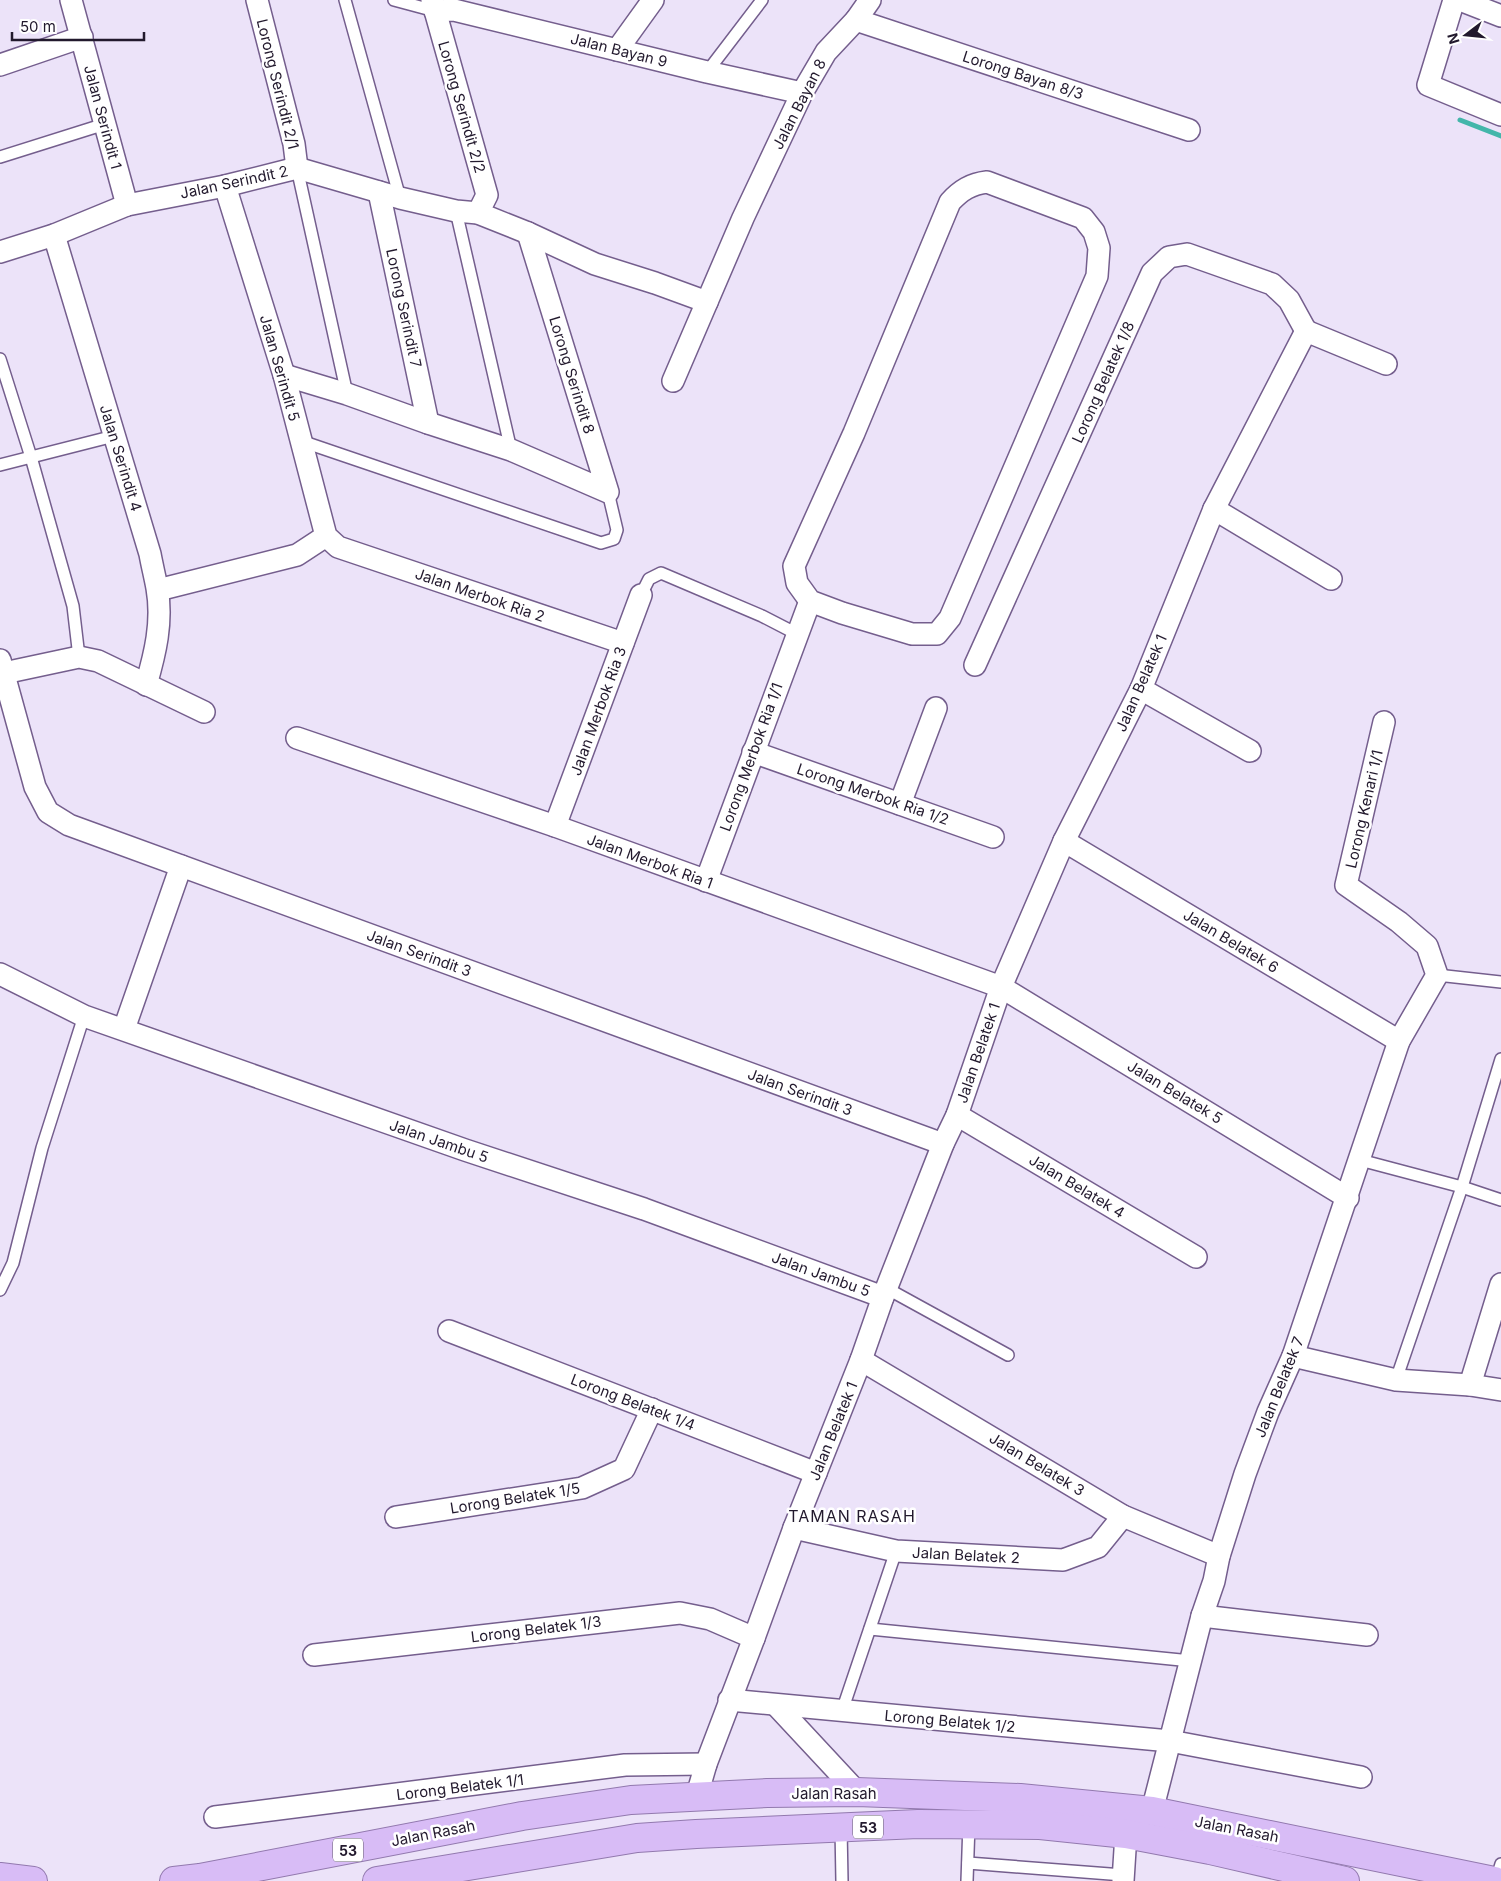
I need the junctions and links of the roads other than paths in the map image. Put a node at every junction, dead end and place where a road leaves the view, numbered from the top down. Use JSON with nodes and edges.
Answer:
{"nodes":[{"id":1,"x":71,"y":0,"type":"edge"},
{"id":2,"x":257,"y":0,"type":"edge"},
{"id":3,"x":345,"y":0,"type":"edge"},
{"id":4,"x":394,"y":0,"type":"edge"},
{"id":5,"x":653,"y":0,"type":"edge"},
{"id":6,"x":762,"y":0,"type":"edge"},
{"id":7,"x":870,"y":0,"type":"edge"},
{"id":8,"x":1454,"y":0,"type":"edge"},
{"id":9,"x":1460,"y":0,"type":"edge"},
{"id":10,"x":434,"y":6,"type":"edge"},
{"id":11,"x":1501,"y":16,"type":"edge"},
{"id":12,"x":856,"y":20,"type":"junction"},
{"id":13,"x":82,"y":37,"type":"junction"},
{"id":14,"x":617,"y":50,"type":"junction"},
{"id":15,"x":0,"y":65,"type":"edge"},
{"id":16,"x":707,"y":72,"type":"junction"},
{"id":17,"x":802,"y":93,"type":"junction"},
{"id":18,"x":1501,"y":115,"type":"edge"},
{"id":19,"x":105,"y":124,"type":"junction"},
{"id":20,"x":1189,"y":130,"type":"dead end"},
{"id":21,"x":0,"y":157,"type":"edge"},
{"id":22,"x":297,"y":168,"type":"junction"},
{"id":23,"x":225,"y":186,"type":"junction"},
{"id":24,"x":379,"y":192,"type":"junction"},
{"id":25,"x":400,"y":198,"type":"junction"},
{"id":26,"x":127,"y":205,"type":"junction"},
{"id":27,"x":456,"y":210,"type":"junction"},
{"id":28,"x":478,"y":213,"type":"junction"},
{"id":29,"x":528,"y":233,"type":"junction"},
{"id":30,"x":54,"y":235,"type":"junction"},
{"id":31,"x":0,"y":252,"type":"edge"},
{"id":32,"x":707,"y":302,"type":"junction"},
{"id":33,"x":1306,"y":331,"type":"junction"},
{"id":34,"x":0,"y":358,"type":"edge"},
{"id":35,"x":1386,"y":364,"type":"dead end"},
{"id":36,"x":284,"y":375,"type":"junction"},
{"id":37,"x":673,"y":381,"type":"dead end"},
{"id":38,"x":347,"y":394,"type":"junction"},
{"id":39,"x":428,"y":424,"type":"junction"},
{"id":40,"x":114,"y":436,"type":"junction"},
{"id":41,"x":301,"y":441,"type":"junction"},
{"id":42,"x":511,"y":450,"type":"junction"},
{"id":43,"x":31,"y":458,"type":"junction"},
{"id":44,"x":0,"y":465,"type":"edge"},
{"id":45,"x":608,"y":492,"type":"junction"},
{"id":46,"x":1214,"y":509,"type":"junction"},
{"id":47,"x":332,"y":541,"type":"junction"},
{"id":48,"x":1331,"y":579,"type":"dead end"},
{"id":49,"x":158,"y":590,"type":"junction"},
{"id":50,"x":641,"y":595,"type":"joint"},
{"id":51,"x":810,"y":601,"type":"junction"},
{"id":52,"x":797,"y":634,"type":"junction"},
{"id":53,"x":623,"y":643,"type":"junction"},
{"id":54,"x":79,"y":657,"type":"junction"},
{"id":55,"x":975,"y":665,"type":"dead end"},
{"id":56,"x":2,"y":667,"type":"edge"},
{"id":57,"x":146,"y":685,"type":"junction"},
{"id":58,"x":1141,"y":689,"type":"junction"},
{"id":59,"x":936,"y":708,"type":"dead end"},
{"id":60,"x":204,"y":712,"type":"dead end"},
{"id":61,"x":1384,"y":722,"type":"dead end"},
{"id":62,"x":297,"y":738,"type":"dead end"},
{"id":63,"x":1250,"y":751,"type":"dead end"},
{"id":64,"x":753,"y":752,"type":"junction"},
{"id":65,"x":900,"y":804,"type":"junction"},
{"id":66,"x":555,"y":826,"type":"junction"},
{"id":67,"x":993,"y":837,"type":"dead end"},
{"id":68,"x":1064,"y":841,"type":"junction"},
{"id":69,"x":181,"y":866,"type":"junction"},
{"id":70,"x":706,"y":881,"type":"junction"},
{"id":71,"x":0,"y":974,"type":"edge"},
{"id":72,"x":1437,"y":974,"type":"junction"},
{"id":73,"x":1501,"y":982,"type":"edge"},
{"id":74,"x":1002,"y":987,"type":"junction"},
{"id":75,"x":84,"y":1016,"type":"junction"},
{"id":76,"x":124,"y":1029,"type":"junction"},
{"id":77,"x":1399,"y":1041,"type":"junction"},
{"id":78,"x":1501,"y":1059,"type":"edge"},
{"id":79,"x":957,"y":1115,"type":"junction"},
{"id":80,"x":943,"y":1144,"type":"junction"},
{"id":81,"x":1360,"y":1160,"type":"junction"},
{"id":82,"x":1462,"y":1187,"type":"junction"},
{"id":83,"x":1348,"y":1198,"type":"junction"},
{"id":84,"x":1501,"y":1200,"type":"edge"},
{"id":85,"x":1196,"y":1257,"type":"dead end"},
{"id":86,"x":1501,"y":1284,"type":"edge"},
{"id":87,"x":0,"y":1290,"type":"edge"},
{"id":88,"x":884,"y":1292,"type":"junction"},
{"id":89,"x":449,"y":1331,"type":"dead end"},
{"id":90,"x":1008,"y":1355,"type":"dead end"},
{"id":91,"x":1293,"y":1356,"type":"junction"},
{"id":92,"x":862,"y":1360,"type":"junction"},
{"id":93,"x":1396,"y":1380,"type":"junction"},
{"id":94,"x":1470,"y":1385,"type":"junction"},
{"id":95,"x":1501,"y":1390,"type":"edge"},
{"id":96,"x":652,"y":1409,"type":"junction"},
{"id":97,"x":816,"y":1473,"type":"junction"},
{"id":98,"x":1123,"y":1516,"type":"junction"},
{"id":99,"x":396,"y":1517,"type":"dead end"},
{"id":100,"x":794,"y":1528,"type":"junction"},
{"id":101,"x":896,"y":1551,"type":"junction"},
{"id":102,"x":1219,"y":1556,"type":"junction"},
{"id":103,"x":1202,"y":1616,"type":"junction"},
{"id":104,"x":870,"y":1629,"type":"junction"},
{"id":105,"x":1367,"y":1635,"type":"dead end"},
{"id":106,"x":754,"y":1638,"type":"junction"},
{"id":107,"x":314,"y":1655,"type":"dead end"},
{"id":108,"x":1191,"y":1661,"type":"junction"},
{"id":109,"x":729,"y":1700,"type":"junction"},
{"id":110,"x":776,"y":1705,"type":"junction"},
{"id":111,"x":842,"y":1711,"type":"junction"},
{"id":112,"x":1170,"y":1741,"type":"junction"},
{"id":113,"x":706,"y":1764,"type":"junction"},
{"id":114,"x":1361,"y":1777,"type":"dead end"},
{"id":115,"x":857,"y":1792,"type":"junction"},
{"id":116,"x":697,"y":1795,"type":"junction"},
{"id":117,"x":1152,"y":1811,"type":"junction"},
{"id":118,"x":215,"y":1817,"type":"dead end"},
{"id":119,"x":969,"y":1824,"type":"junction"},
{"id":120,"x":841,"y":1828,"type":"junction"},
{"id":121,"x":696,"y":1834,"type":"junction"},
{"id":122,"x":1126,"y":1834,"type":"junction"},
{"id":123,"x":968,"y":1863,"type":"junction"},
{"id":124,"x":1501,"y":1864,"type":"edge"},
{"id":125,"x":0,"y":1878,"type":"edge"},
{"id":126,"x":1123,"y":1878,"type":"edge"},
{"id":127,"x":33,"y":1881,"type":"edge"},
{"id":128,"x":174,"y":1881,"type":"edge"},
{"id":129,"x":377,"y":1881,"type":"edge"},
{"id":130,"x":842,"y":1881,"type":"edge"},
{"id":131,"x":968,"y":1881,"type":"edge"},
{"id":132,"x":1345,"y":1881,"type":"edge"},
{"id":133,"x":1495,"y":1881,"type":"edge"}],
"edges":[{"from":1,"to":13,"type":"street","name":"Jalan Serindit 1"},
{"from":2,"to":22,"type":"street","name":"Lorong Serindit 2/1"},
{"from":3,"to":25,"type":"lane"},
{"from":4,"to":10,"type":"lane"},
{"from":5,"to":14,"type":"street"},
{"from":6,"to":16,"type":"lane"},
{"from":7,"to":12,"type":"street","name":"Jalan Bayan 8"},
{"from":8,"to":18,"type":"street"},
{"from":9,"to":11,"type":"street"},
{"from":10,"to":14,"type":"street","name":"Jalan Bayan 9"},
{"from":10,"to":28,"type":"street","name":"Lorong Serindit 2/2"},
{"from":12,"to":17,"type":"street","name":"Jalan Bayan 8"},
{"from":12,"to":20,"type":"street","name":"Lorong Bayan 8/3"},
{"from":13,"to":15,"type":"street"},
{"from":13,"to":19,"type":"street","name":"Jalan Serindit 1"},
{"from":14,"to":16,"type":"street","name":"Jalan Bayan 9"},
{"from":16,"to":17,"type":"street","name":"Jalan Bayan 9"},
{"from":17,"to":32,"type":"street","name":"Jalan Bayan 8"},
{"from":19,"to":21,"type":"lane"},
{"from":19,"to":26,"type":"street","name":"Jalan Serindit 1"},
{"from":22,"to":23,"type":"street","name":"Jalan Serindit 2"},
{"from":22,"to":24,"type":"street","name":"Jalan Serindit 2"},
{"from":22,"to":38,"type":"lane"},
{"from":23,"to":26,"type":"street","name":"Jalan Serindit 2"},
{"from":23,"to":36,"type":"street","name":"Jalan Serindit 5"},
{"from":24,"to":25,"type":"street","name":"Jalan Serindit 2"},
{"from":24,"to":39,"type":"street","name":"Lorong Serindit 7"},
{"from":25,"to":27,"type":"street","name":"Jalan Serindit 2"},
{"from":26,"to":30,"type":"street","name":"Jalan Serindit 2"},
{"from":27,"to":28,"type":"street","name":"Jalan Serindit 2"},
{"from":27,"to":42,"type":"lane"},
{"from":28,"to":29,"type":"street","name":"Jalan Serindit 2"},
{"from":29,"to":32,"type":"street"},
{"from":29,"to":45,"type":"street","name":"Lorong Serindit 8"},
{"from":30,"to":31,"type":"street","name":"Jalan Serindit 2"},
{"from":30,"to":40,"type":"street","name":"Jalan Serindit 4"},
{"from":32,"to":37,"type":"street","name":"Jalan Bayan 8"},
{"from":33,"to":35,"type":"street"},
{"from":33,"to":46,"type":"street","name":"Jalan Belatek 1"},
{"from":33,"to":55,"type":"street","name":"Lorong Belatek 1/8"},
{"from":34,"to":43,"type":"lane"},
{"from":36,"to":38,"type":"street"},
{"from":36,"to":41,"type":"street","name":"Jalan Serindit 5"},
{"from":38,"to":39,"type":"street"},
{"from":39,"to":42,"type":"street"},
{"from":40,"to":43,"type":"lane"},
{"from":40,"to":49,"type":"street","name":"Jalan Serindit 4"},
{"from":41,"to":45,"type":"lane"},
{"from":41,"to":47,"type":"street","name":"Jalan Serindit 5"},
{"from":42,"to":45,"type":"street"},
{"from":43,"to":44,"type":"lane"},
{"from":43,"to":54,"type":"lane"},
{"from":46,"to":48,"type":"street"},
{"from":46,"to":58,"type":"street","name":"Jalan Belatek 1"},
{"from":47,"to":49,"type":"street"},
{"from":47,"to":53,"type":"street","name":"Jalan Merbok Ria 2"},
{"from":49,"to":57,"type":"street","name":"Jalan Serindit 4"},
{"from":50,"to":52,"type":"lane"},
{"from":50,"to":53,"type":"street","name":"Jalan Merbok Ria 3"},
{"from":51,"to":51,"type":"street"},
{"from":51,"to":52,"type":"street","name":"Lorong Merbok Ria 1/1"},
{"from":52,"to":64,"type":"street","name":"Lorong Merbok Ria 1/1"},
{"from":53,"to":66,"type":"street","name":"Jalan Merbok Ria 3"},
{"from":54,"to":56,"type":"street"},
{"from":54,"to":57,"type":"street"},
{"from":56,"to":69,"type":"street","name":"Jalan Serindit 3"},
{"from":57,"to":60,"type":"street"},
{"from":58,"to":63,"type":"street"},
{"from":58,"to":68,"type":"street","name":"Jalan Belatek 1"},
{"from":59,"to":65,"type":"street"},
{"from":61,"to":72,"type":"street","name":"Lorong Kenari 1/1"},
{"from":62,"to":66,"type":"street","name":"Jalan Merbok Ria 1"},
{"from":64,"to":65,"type":"street","name":"Lorong Merbok Ria 1/2"},
{"from":64,"to":70,"type":"street","name":"Lorong Merbok Ria 1/1"},
{"from":65,"to":67,"type":"street","name":"Lorong Merbok Ria 1/2"},
{"from":66,"to":70,"type":"street","name":"Jalan Merbok Ria 1"},
{"from":68,"to":74,"type":"street","name":"Jalan Belatek 1"},
{"from":68,"to":77,"type":"street","name":"Jalan Belatek 6"},
{"from":69,"to":76,"type":"street"},
{"from":69,"to":80,"type":"street","name":"Jalan Serindit 3"},
{"from":70,"to":74,"type":"street","name":"Jalan Merbok Ria 1"},
{"from":71,"to":75,"type":"street","name":"Jalan Jambu 5"},
{"from":72,"to":73,"type":"lane"},
{"from":72,"to":77,"type":"street","name":"Jalan Belatek 7"},
{"from":74,"to":79,"type":"street","name":"Jalan Belatek 1"},
{"from":74,"to":83,"type":"street","name":"Jalan Belatek 5"},
{"from":75,"to":76,"type":"street","name":"Jalan Jambu 5"},
{"from":75,"to":87,"type":"lane"},
{"from":76,"to":88,"type":"street","name":"Jalan Jambu 5"},
{"from":77,"to":81,"type":"street","name":"Jalan Belatek 7"},
{"from":78,"to":82,"type":"lane"},
{"from":79,"to":80,"type":"street","name":"Jalan Belatek 1"},
{"from":79,"to":85,"type":"street","name":"Jalan Belatek 4"},
{"from":80,"to":88,"type":"street","name":"Jalan Belatek 1"},
{"from":81,"to":82,"type":"lane"},
{"from":81,"to":83,"type":"street","name":"Jalan Belatek 7"},
{"from":82,"to":84,"type":"lane"},
{"from":82,"to":93,"type":"lane"},
{"from":83,"to":91,"type":"street","name":"Jalan Belatek 7"},
{"from":86,"to":94,"type":"street"},
{"from":88,"to":90,"type":"lane"},
{"from":88,"to":92,"type":"street","name":"Jalan Belatek 1"},
{"from":89,"to":96,"type":"street","name":"Lorong Belatek 1/4"},
{"from":91,"to":93,"type":"street"},
{"from":91,"to":102,"type":"street","name":"Jalan Belatek 7"},
{"from":92,"to":97,"type":"street","name":"Jalan Belatek 1"},
{"from":92,"to":98,"type":"street","name":"Jalan Belatek 3"},
{"from":93,"to":94,"type":"street"},
{"from":94,"to":95,"type":"street"},
{"from":96,"to":97,"type":"street","name":"Lorong Belatek 1/4"},
{"from":96,"to":99,"type":"street","name":"Lorong Belatek 1/5"},
{"from":97,"to":100,"type":"street","name":"Jalan Belatek 1"},
{"from":98,"to":101,"type":"street","name":"Jalan Belatek 2"},
{"from":98,"to":102,"type":"street","name":"Jalan Belatek 3"},
{"from":100,"to":101,"type":"street","name":"Jalan Belatek 2"},
{"from":100,"to":106,"type":"street","name":"Jalan Belatek 1"},
{"from":101,"to":104,"type":"lane"},
{"from":102,"to":103,"type":"street","name":"Jalan Belatek 7"},
{"from":103,"to":105,"type":"street"},
{"from":103,"to":108,"type":"street","name":"Jalan Belatek 7"},
{"from":104,"to":108,"type":"lane"},
{"from":104,"to":111,"type":"lane"},
{"from":106,"to":107,"type":"street","name":"Lorong Belatek 1/3"},
{"from":106,"to":109,"type":"street","name":"Jalan Belatek 1"},
{"from":108,"to":112,"type":"street","name":"Jalan Belatek 7"},
{"from":109,"to":110,"type":"street","name":"Lorong Belatek 1/2"},
{"from":109,"to":113,"type":"street","name":"Jalan Belatek 1"},
{"from":110,"to":111,"type":"street","name":"Lorong Belatek 1/2"},
{"from":110,"to":115,"type":"street"},
{"from":111,"to":112,"type":"street","name":"Lorong Belatek 1/2"},
{"from":112,"to":114,"type":"street","name":"Lorong Belatek 1/2"},
{"from":112,"to":117,"type":"street","name":"Jalan Belatek 7"},
{"from":113,"to":116,"type":"street","name":"Jalan Belatek 1"},
{"from":113,"to":118,"type":"street","name":"Lorong Belatek 1/1"},
{"from":115,"to":116,"type":"highway","name":"Jalan Rasah","number":"53"},
{"from":115,"to":117,"type":"highway","name":"Jalan Rasah","number":"53"},
{"from":116,"to":121,"type":"highway"},
{"from":116,"to":128,"type":"highway","name":"Jalan Rasah","number":"53"},
{"from":117,"to":133,"type":"highway","name":"Jalan Rasah","number":"53"},
{"from":119,"to":120,"type":"highway","name":"Jalan Rasah","number":"53"},
{"from":119,"to":122,"type":"highway","name":"Jalan Rasah","number":"53"},
{"from":119,"to":123,"type":"lane"},
{"from":120,"to":121,"type":"highway","name":"Jalan Rasah","number":"53"},
{"from":120,"to":130,"type":"lane"},
{"from":121,"to":129,"type":"highway","name":"Jalan Rasah","number":"53"},
{"from":122,"to":126,"type":"street"},
{"from":122,"to":132,"type":"highway","name":"Jalan Rasah","number":"53"},
{"from":123,"to":126,"type":"lane"},
{"from":123,"to":131,"type":"lane"},
{"from":124,"to":133,"type":"lane"},
{"from":125,"to":127,"type":"highway"}]}
